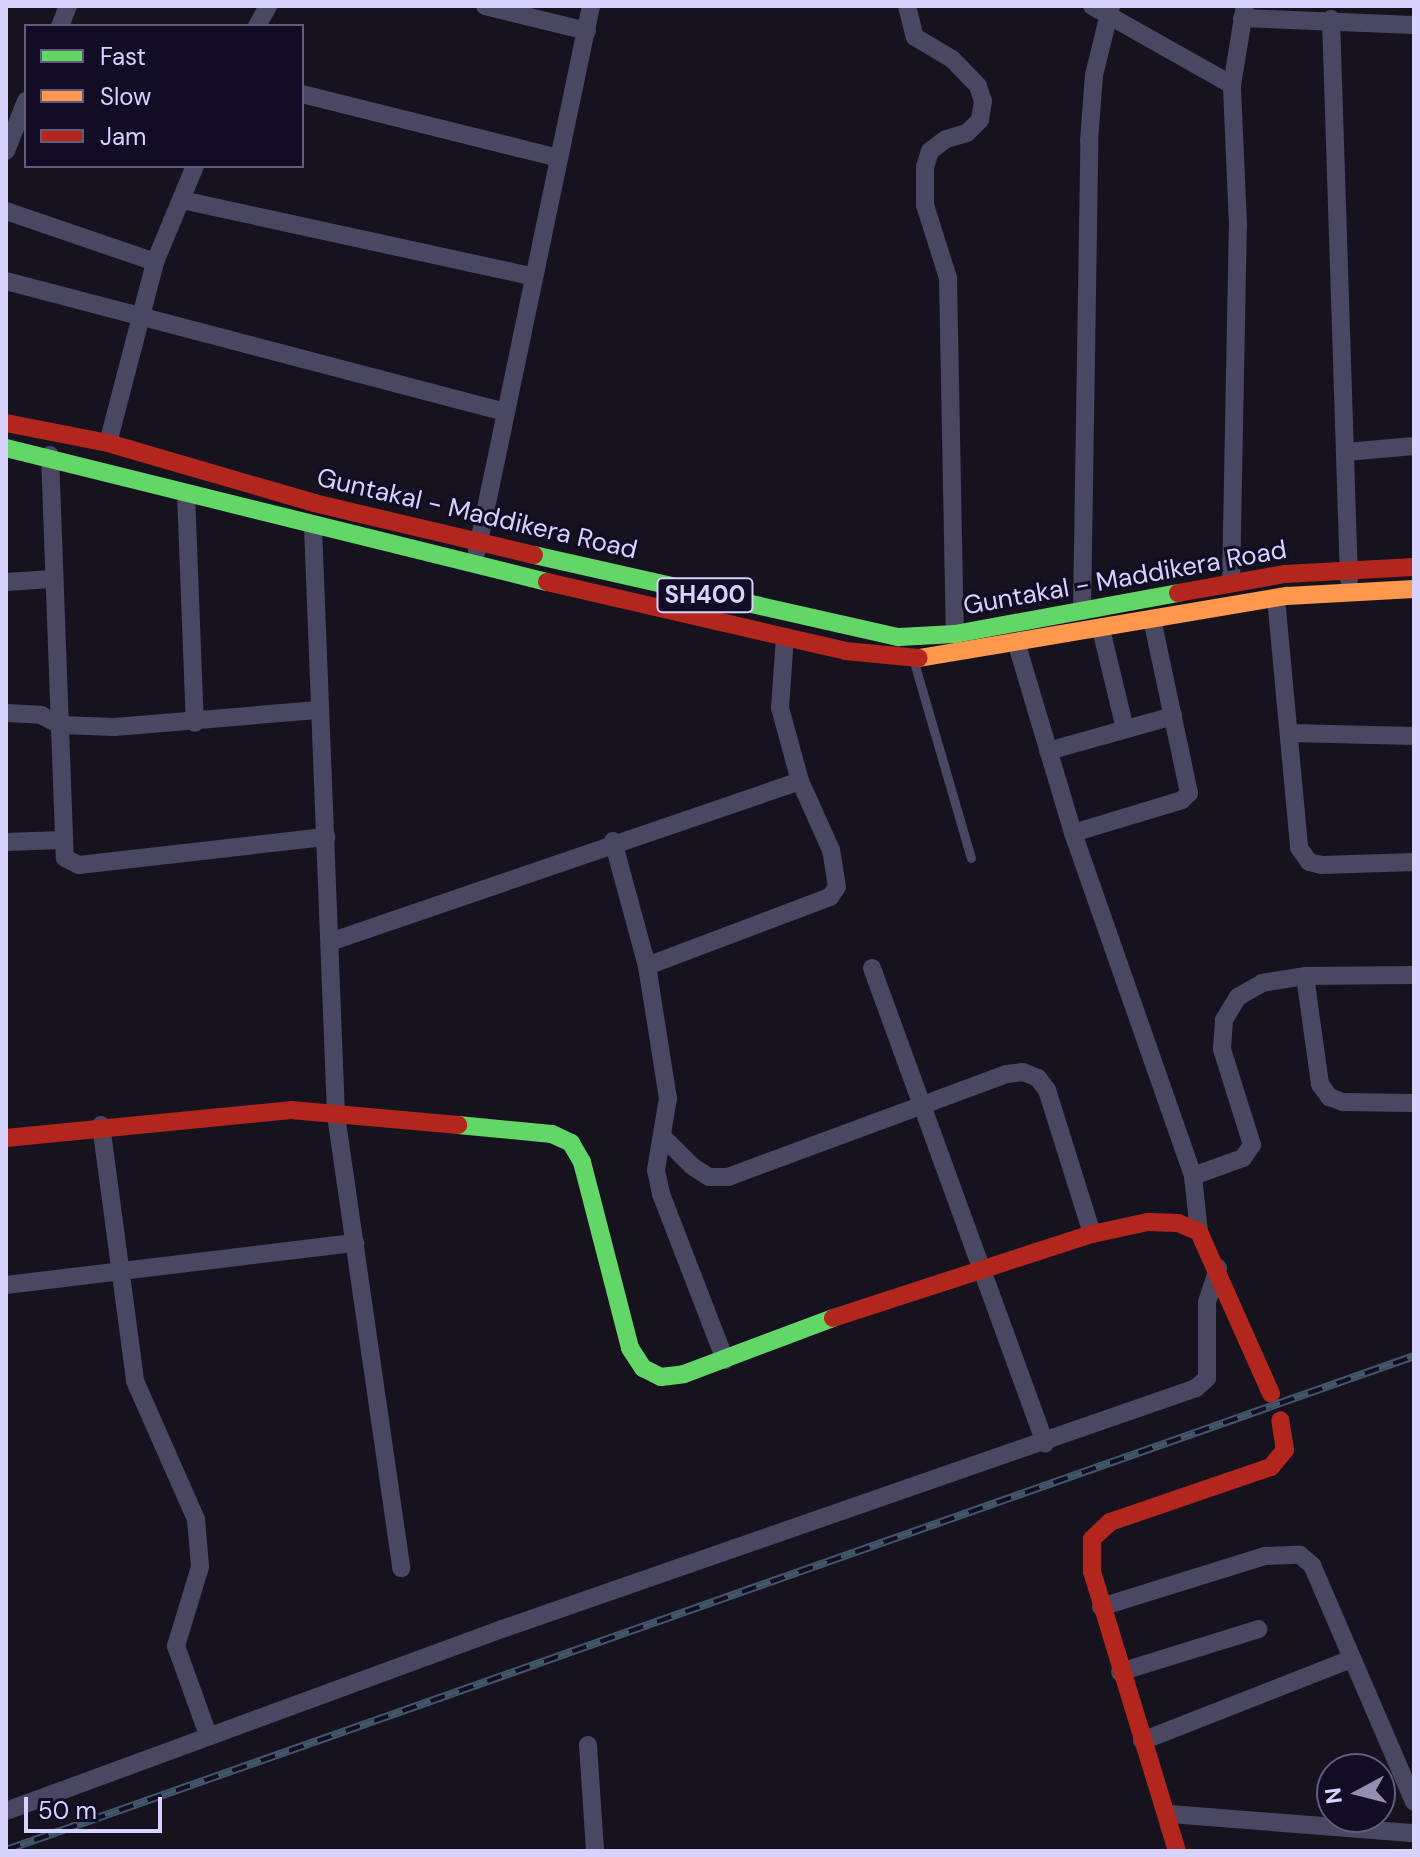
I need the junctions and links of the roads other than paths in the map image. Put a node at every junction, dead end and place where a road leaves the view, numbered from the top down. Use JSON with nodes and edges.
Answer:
{"nodes":[{"id":1,"x":268,"y":6,"type":"edge"},
{"id":2,"x":485,"y":6,"type":"edge"},
{"id":3,"x":591,"y":6,"type":"edge"},
{"id":4,"x":907,"y":6,"type":"edge"},
{"id":5,"x":1104,"y":9,"type":"edge"},
{"id":6,"x":1244,"y":12,"type":"edge"},
{"id":7,"x":1331,"y":19,"type":"junction"},
{"id":8,"x":258,"y":24,"type":"edge"},
{"id":9,"x":1414,"y":25,"type":"edge"},
{"id":10,"x":587,"y":31,"type":"junction"},
{"id":11,"x":1232,"y":85,"type":"junction"},
{"id":12,"x":304,"y":94,"type":"edge"},
{"id":13,"x":18,"y":106,"type":"edge"},
{"id":14,"x":6,"y":151,"type":"edge"},
{"id":15,"x":559,"y":158,"type":"junction"},
{"id":16,"x":194,"y":168,"type":"edge"},
{"id":17,"x":182,"y":200,"type":"junction"},
{"id":18,"x":6,"y":211,"type":"edge"},
{"id":19,"x":155,"y":262,"type":"junction"},
{"id":20,"x":534,"y":277,"type":"junction"},
{"id":21,"x":6,"y":281,"type":"edge"},
{"id":22,"x":140,"y":315,"type":"junction"},
{"id":23,"x":505,"y":412,"type":"junction"},
{"id":24,"x":6,"y":423,"type":"edge"},
{"id":25,"x":108,"y":443,"type":"junction"},
{"id":26,"x":1414,"y":446,"type":"edge"},
{"id":27,"x":6,"y":448,"type":"edge"},
{"id":28,"x":1346,"y":452,"type":"junction"},
{"id":29,"x":50,"y":455,"type":"junction"},
{"id":30,"x":186,"y":493,"type":"junction"},
{"id":31,"x":313,"y":527,"type":"junction"},
{"id":32,"x":480,"y":539,"type":"junction"},
{"id":33,"x":474,"y":561,"type":"junction"},
{"id":34,"x":1414,"y":567,"type":"edge"},
{"id":35,"x":1349,"y":569,"type":"junction"},
{"id":36,"x":52,"y":579,"type":"junction"},
{"id":37,"x":6,"y":582,"type":"edge"},
{"id":38,"x":1231,"y":583,"type":"junction"},
{"id":39,"x":1414,"y":589,"type":"edge"},
{"id":40,"x":1350,"y":590,"type":"junction"},
{"id":41,"x":1276,"y":598,"type":"junction"},
{"id":42,"x":1082,"y":611,"type":"junction"},
{"id":43,"x":1152,"y":619,"type":"junction"},
{"id":44,"x":1101,"y":629,"type":"junction"},
{"id":45,"x":955,"y":634,"type":"junction"},
{"id":46,"x":785,"y":637,"type":"junction"},
{"id":47,"x":1017,"y":645,"type":"junction"},
{"id":48,"x":913,"y":658,"type":"junction"},
{"id":49,"x":317,"y":710,"type":"junction"},
{"id":50,"x":6,"y":713,"type":"edge"},
{"id":51,"x":1173,"y":716,"type":"junction"},
{"id":52,"x":195,"y":723,"type":"junction"},
{"id":53,"x":60,"y":725,"type":"junction"},
{"id":54,"x":1125,"y":729,"type":"junction"},
{"id":55,"x":1290,"y":733,"type":"junction"},
{"id":56,"x":1414,"y":736,"type":"edge"},
{"id":57,"x":1048,"y":751,"type":"junction"},
{"id":58,"x":800,"y":781,"type":"junction"},
{"id":59,"x":1073,"y":833,"type":"junction"},
{"id":60,"x":326,"y":837,"type":"junction"},
{"id":61,"x":62,"y":840,"type":"junction"},
{"id":62,"x":613,"y":841,"type":"junction"},
{"id":63,"x":6,"y":842,"type":"edge"},
{"id":64,"x":971,"y":858,"type":"dead end"},
{"id":65,"x":1414,"y":862,"type":"edge"},
{"id":66,"x":330,"y":942,"type":"junction"},
{"id":67,"x":647,"y":966,"type":"junction"},
{"id":68,"x":872,"y":968,"type":"dead end"},
{"id":69,"x":1414,"y":975,"type":"edge"},
{"id":70,"x":1305,"y":976,"type":"junction"},
{"id":71,"x":1414,"y":1103,"type":"edge"},
{"id":72,"x":923,"y":1109,"type":"junction"},
{"id":73,"x":336,"y":1115,"type":"junction"},
{"id":74,"x":101,"y":1125,"type":"junction"},
{"id":75,"x":662,"y":1136,"type":"junction"},
{"id":76,"x":6,"y":1138,"type":"edge"},
{"id":77,"x":1193,"y":1176,"type":"junction"},
{"id":78,"x":1199,"y":1232,"type":"junction"},
{"id":79,"x":1092,"y":1234,"type":"junction"},
{"id":80,"x":355,"y":1243,"type":"junction"},
{"id":81,"x":1218,"y":1268,"type":"junction"},
{"id":82,"x":981,"y":1269,"type":"junction"},
{"id":83,"x":119,"y":1272,"type":"junction"},
{"id":84,"x":6,"y":1285,"type":"edge"},
{"id":85,"x":725,"y":1360,"type":"junction"},
{"id":86,"x":1271,"y":1394,"type":"dead end"},
{"id":87,"x":1280,"y":1420,"type":"dead end"},
{"id":88,"x":1045,"y":1443,"type":"junction"},
{"id":89,"x":401,"y":1568,"type":"dead end"},
{"id":90,"x":1101,"y":1607,"type":"junction"},
{"id":91,"x":1259,"y":1629,"type":"dead end"},
{"id":92,"x":1351,"y":1659,"type":"junction"},
{"id":93,"x":1120,"y":1672,"type":"junction"},
{"id":94,"x":208,"y":1735,"type":"junction"},
{"id":95,"x":1142,"y":1741,"type":"junction"},
{"id":96,"x":588,"y":1745,"type":"dead end"},
{"id":97,"x":1414,"y":1802,"type":"edge"},
{"id":98,"x":6,"y":1811,"type":"edge"},
{"id":99,"x":1170,"y":1814,"type":"junction"},
{"id":100,"x":1414,"y":1833,"type":"edge"},
{"id":101,"x":595,"y":1851,"type":"edge"},
{"id":102,"x":1177,"y":1851,"type":"edge"}],
"edges":[{"from":1,"to":8,"type":"street"},
{"from":2,"to":10,"type":"street"},
{"from":3,"to":10,"type":"street"},
{"from":4,"to":45,"type":"street"},
{"from":5,"to":11,"type":"street"},
{"from":5,"to":42,"type":"street"},
{"from":6,"to":7,"type":"street"},
{"from":6,"to":11,"type":"street"},
{"from":7,"to":9,"type":"street"},
{"from":7,"to":28,"type":"street"},
{"from":10,"to":15,"type":"street"},
{"from":11,"to":38,"type":"street"},
{"from":12,"to":15,"type":"street"},
{"from":13,"to":14,"type":"street"},
{"from":15,"to":20,"type":"street"},
{"from":16,"to":17,"type":"street"},
{"from":17,"to":19,"type":"street"},
{"from":17,"to":20,"type":"street"},
{"from":18,"to":19,"type":"street"},
{"from":19,"to":22,"type":"street"},
{"from":20,"to":23,"type":"street"},
{"from":21,"to":22,"type":"street"},
{"from":22,"to":23,"type":"street"},
{"from":22,"to":25,"type":"street"},
{"from":23,"to":32,"type":"street"},
{"from":24,"to":25,"type":"main road","name":"Guntakal - Maddikera Road","number":"SH400"},
{"from":25,"to":32,"type":"main road","name":"Guntakal - Maddikera Road","number":"SH400"},
{"from":26,"to":28,"type":"street"},
{"from":27,"to":29,"type":"main road","name":"Guntakal - Maddikera Road","number":"SH400"},
{"from":28,"to":35,"type":"street"},
{"from":29,"to":30,"type":"main road","name":"Guntakal - Maddikera Road","number":"SH400"},
{"from":29,"to":36,"type":"street"},
{"from":30,"to":31,"type":"main road","name":"Guntakal - Maddikera Road","number":"SH400"},
{"from":30,"to":52,"type":"street"},
{"from":31,"to":33,"type":"main road","name":"Guntakal - Maddikera Road","number":"SH400"},
{"from":31,"to":49,"type":"street"},
{"from":32,"to":33,"type":"street"},
{"from":32,"to":45,"type":"main road","name":"Guntakal - Maddikera Road","number":"SH400"},
{"from":33,"to":46,"type":"main road","name":"Guntakal - Maddikera Road","number":"SH400"},
{"from":34,"to":35,"type":"main road","name":"Guntakal - Maddikera Road","number":"SH400"},
{"from":35,"to":38,"type":"main road","name":"Guntakal - Maddikera Road","number":"SH400"},
{"from":35,"to":40,"type":"street"},
{"from":36,"to":37,"type":"street"},
{"from":36,"to":53,"type":"street"},
{"from":38,"to":42,"type":"main road","name":"Guntakal - Maddikera Road","number":"SH400"},
{"from":39,"to":40,"type":"main road","name":"Guntakal - Maddikera Road","number":"SH400"},
{"from":40,"to":41,"type":"main road","name":"Guntakal - Maddikera Road","number":"SH400"},
{"from":41,"to":43,"type":"main road","name":"Guntakal - Maddikera Road","number":"SH400"},
{"from":41,"to":55,"type":"street"},
{"from":42,"to":45,"type":"main road","name":"Guntakal - Maddikera Road","number":"SH400"},
{"from":43,"to":44,"type":"main road","name":"Guntakal - Maddikera Road","number":"SH400"},
{"from":43,"to":51,"type":"street"},
{"from":44,"to":47,"type":"main road","name":"Guntakal - Maddikera Road","number":"SH400"},
{"from":44,"to":54,"type":"street"},
{"from":46,"to":48,"type":"main road","name":"Guntakal - Maddikera Road","number":"SH400"},
{"from":46,"to":58,"type":"street"},
{"from":47,"to":48,"type":"main road","name":"Guntakal - Maddikera Road","number":"SH400"},
{"from":47,"to":57,"type":"street"},
{"from":48,"to":64,"type":"lane"},
{"from":49,"to":52,"type":"street"},
{"from":49,"to":60,"type":"street"},
{"from":50,"to":53,"type":"street"},
{"from":51,"to":54,"type":"street"},
{"from":51,"to":59,"type":"street"},
{"from":52,"to":53,"type":"street"},
{"from":53,"to":61,"type":"street"},
{"from":54,"to":57,"type":"street"},
{"from":55,"to":56,"type":"street"},
{"from":55,"to":65,"type":"street"},
{"from":57,"to":59,"type":"street"},
{"from":58,"to":62,"type":"street"},
{"from":58,"to":67,"type":"street"},
{"from":59,"to":77,"type":"street"},
{"from":60,"to":61,"type":"street"},
{"from":60,"to":66,"type":"street"},
{"from":61,"to":63,"type":"street"},
{"from":62,"to":66,"type":"street"},
{"from":62,"to":67,"type":"street"},
{"from":66,"to":73,"type":"street"},
{"from":67,"to":75,"type":"street"},
{"from":68,"to":72,"type":"street"},
{"from":69,"to":70,"type":"street"},
{"from":70,"to":71,"type":"street"},
{"from":70,"to":77,"type":"street"},
{"from":72,"to":75,"type":"street"},
{"from":72,"to":79,"type":"street"},
{"from":72,"to":82,"type":"street"},
{"from":73,"to":74,"type":"main road"},
{"from":73,"to":80,"type":"street"},
{"from":73,"to":85,"type":"main road"},
{"from":74,"to":76,"type":"main road"},
{"from":74,"to":83,"type":"street"},
{"from":75,"to":85,"type":"street"},
{"from":77,"to":78,"type":"street"},
{"from":78,"to":79,"type":"main road"},
{"from":78,"to":81,"type":"main road"},
{"from":79,"to":82,"type":"main road"},
{"from":80,"to":83,"type":"street"},
{"from":80,"to":89,"type":"street"},
{"from":81,"to":86,"type":"main road"},
{"from":81,"to":88,"type":"street"},
{"from":82,"to":85,"type":"main road"},
{"from":82,"to":88,"type":"street"},
{"from":83,"to":84,"type":"street"},
{"from":83,"to":94,"type":"street"},
{"from":87,"to":90,"type":"main road"},
{"from":88,"to":94,"type":"street"},
{"from":90,"to":92,"type":"street"},
{"from":90,"to":93,"type":"main road"},
{"from":91,"to":93,"type":"street"},
{"from":92,"to":95,"type":"street"},
{"from":92,"to":97,"type":"street"},
{"from":93,"to":95,"type":"main road"},
{"from":94,"to":98,"type":"street"},
{"from":95,"to":99,"type":"main road"},
{"from":96,"to":101,"type":"street"},
{"from":99,"to":100,"type":"street"},
{"from":99,"to":102,"type":"main road"}]}
